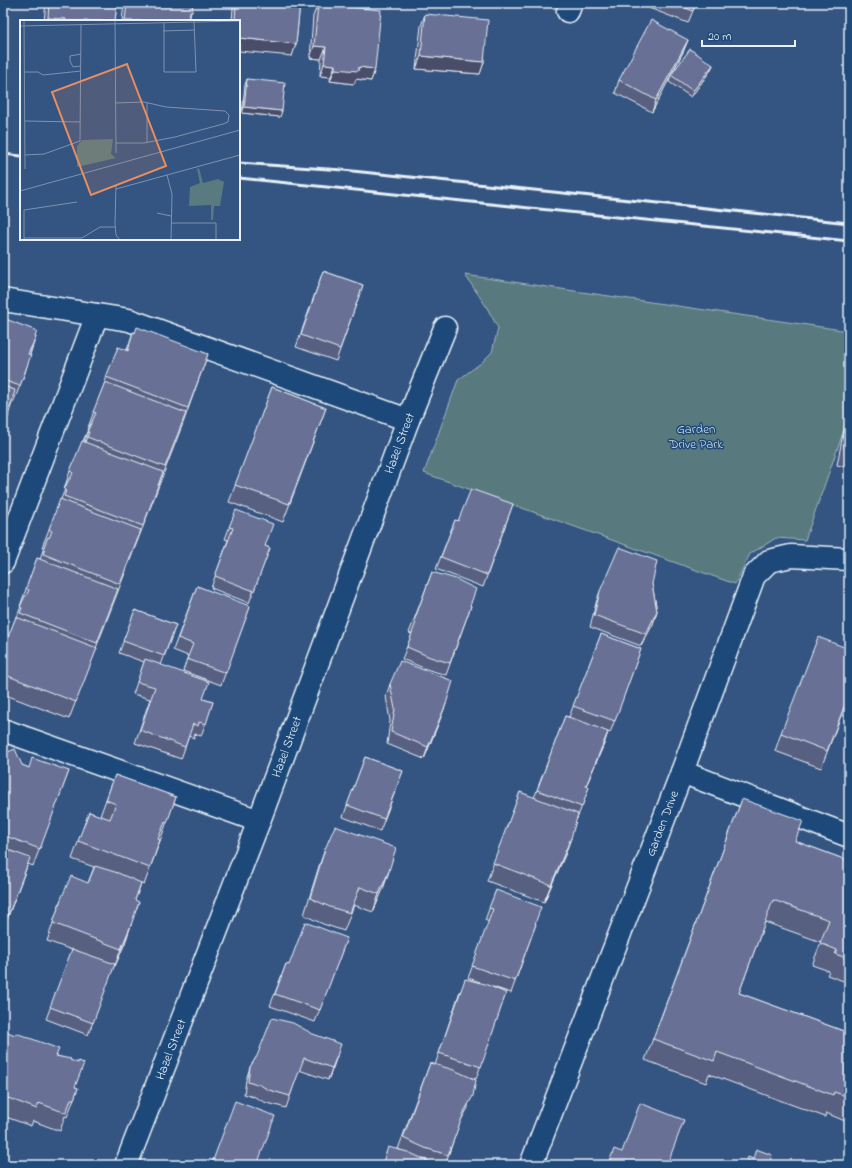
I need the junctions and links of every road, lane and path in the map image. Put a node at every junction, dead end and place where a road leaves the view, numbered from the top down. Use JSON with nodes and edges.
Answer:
{"nodes":[{"id":1,"x":3,"y":300,"type":"edge"},
{"id":2,"x":97,"y":315,"type":"junction"},
{"id":3,"x":445,"y":328,"type":"dead end"},
{"id":4,"x":408,"y":420,"type":"junction"},
{"id":5,"x":849,"y":559,"type":"edge"},
{"id":6,"x":3,"y":562,"type":"edge"},
{"id":7,"x":3,"y":730,"type":"edge"},
{"id":8,"x":682,"y":772,"type":"junction"},
{"id":9,"x":259,"y":821,"type":"junction"},
{"id":10,"x":849,"y":836,"type":"edge"},
{"id":11,"x":126,"y":1165,"type":"edge"},
{"id":12,"x":532,"y":1165,"type":"edge"}],
"edges":[{"from":1,"to":2,"type":"street"},
{"from":2,"to":4,"type":"street"},
{"from":2,"to":6,"type":"street"},
{"from":3,"to":4,"type":"street","name":"Hazel Street"},
{"from":4,"to":9,"type":"street","name":"Hazel Street"},
{"from":5,"to":8,"type":"street","name":"Garden Drive"},
{"from":7,"to":9,"type":"street"},
{"from":8,"to":10,"type":"street"},
{"from":8,"to":12,"type":"street","name":"Garden Drive"},
{"from":9,"to":11,"type":"street","name":"Hazel Street"}]}
